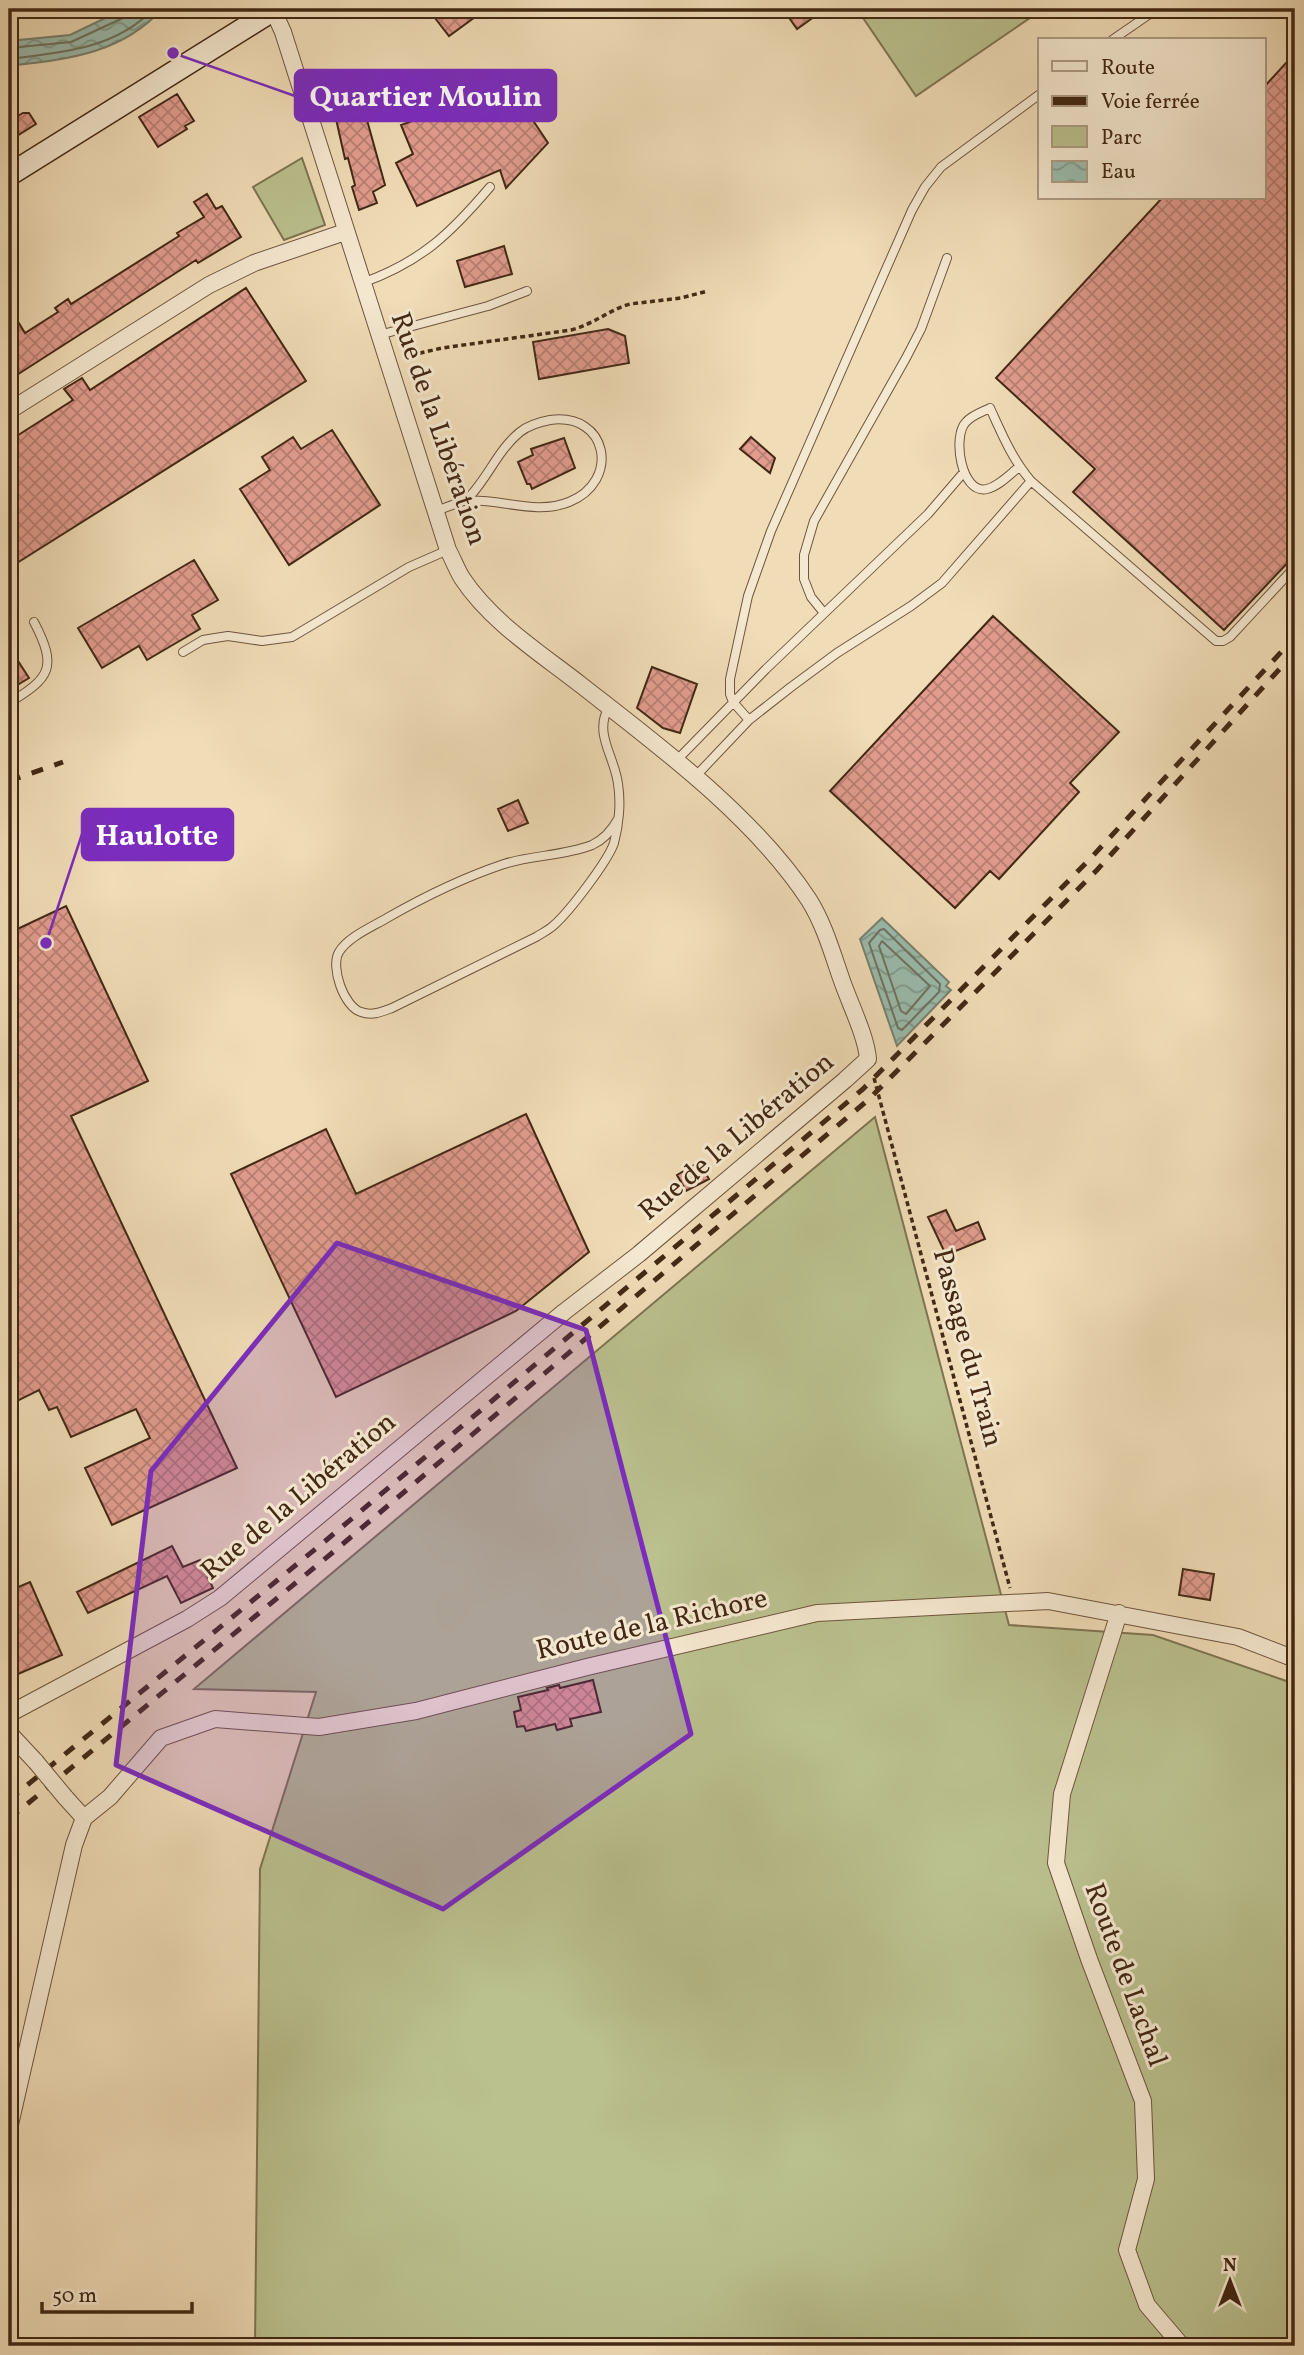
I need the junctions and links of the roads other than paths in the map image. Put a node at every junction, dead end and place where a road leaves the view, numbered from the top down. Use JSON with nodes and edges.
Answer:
{"nodes":[{"id":1,"x":1157,"y":9,"type":"edge"},
{"id":2,"x":274,"y":10,"type":"edge"},
{"id":3,"x":1115,"y":38,"type":"edge"},
{"id":4,"x":1038,"y":95,"type":"edge"},
{"id":5,"x":9,"y":175,"type":"edge"},
{"id":6,"x":490,"y":187,"type":"dead end"},
{"id":7,"x":345,"y":232,"type":"junction"},
{"id":8,"x":947,"y":258,"type":"dead end"},
{"id":9,"x":362,"y":283,"type":"junction"},
{"id":10,"x":527,"y":291,"type":"dead end"},
{"id":11,"x":379,"y":335,"type":"junction"},
{"id":12,"x":9,"y":411,"type":"edge"},
{"id":13,"x":1019,"y":467,"type":"junction"},
{"id":14,"x":964,"y":472,"type":"junction"},
{"id":15,"x":1031,"y":481,"type":"junction"},
{"id":16,"x":463,"y":501,"type":"junction"},
{"id":17,"x":436,"y":511,"type":"junction"},
{"id":18,"x":448,"y":550,"type":"junction"},
{"id":19,"x":1295,"y":567,"type":"edge"},
{"id":20,"x":824,"y":613,"type":"junction"},
{"id":21,"x":34,"y":622,"type":"dead end"},
{"id":22,"x":183,"y":652,"type":"dead end"},
{"id":23,"x":733,"y":702,"type":"junction"},
{"id":24,"x":9,"y":703,"type":"edge"},
{"id":25,"x":609,"y":707,"type":"junction"},
{"id":26,"x":750,"y":720,"type":"junction"},
{"id":27,"x":676,"y":761,"type":"junction"},
{"id":28,"x":694,"y":778,"type":"junction"},
{"id":29,"x":618,"y":819,"type":"junction"},
{"id":30,"x":1119,"y":1613,"type":"junction"},
{"id":31,"x":1295,"y":1659,"type":"edge"},
{"id":32,"x":9,"y":1714,"type":"edge"},
{"id":33,"x":9,"y":1733,"type":"edge"},
{"id":34,"x":84,"y":1818,"type":"junction"},
{"id":35,"x":9,"y":2129,"type":"edge"},
{"id":36,"x":1182,"y":2346,"type":"edge"}],
"edges":[{"from":1,"to":3,"type":"lane"},
{"from":2,"to":5,"type":"main road"},
{"from":2,"to":7,"type":"street","name":"Rue de la Libération"},
{"from":4,"to":23,"type":"lane"},
{"from":6,"to":9,"type":"lane"},
{"from":7,"to":9,"type":"street","name":"Rue de la Libération"},
{"from":7,"to":12,"type":"street"},
{"from":8,"to":20,"type":"lane"},
{"from":9,"to":11,"type":"street","name":"Rue de la Libération"},
{"from":10,"to":11,"type":"lane"},
{"from":11,"to":17,"type":"street","name":"Rue de la Libération"},
{"from":13,"to":14,"type":"lane"},
{"from":13,"to":14,"type":"lane"},
{"from":13,"to":15,"type":"lane"},
{"from":14,"to":20,"type":"lane"},
{"from":15,"to":19,"type":"lane"},
{"from":15,"to":26,"type":"lane"},
{"from":16,"to":16,"type":"lane"},
{"from":16,"to":17,"type":"lane"},
{"from":17,"to":18,"type":"street","name":"Rue de la Libération"},
{"from":18,"to":22,"type":"lane"},
{"from":18,"to":25,"type":"street","name":"Rue de la Libération"},
{"from":20,"to":23,"type":"lane"},
{"from":21,"to":24,"type":"lane"},
{"from":23,"to":26,"type":"lane"},
{"from":23,"to":27,"type":"lane"},
{"from":25,"to":27,"type":"street","name":"Rue de la Libération"},
{"from":25,"to":29,"type":"lane"},
{"from":26,"to":28,"type":"lane"},
{"from":27,"to":28,"type":"street","name":"Rue de la Libération"},
{"from":28,"to":32,"type":"street","name":"Rue de la Libération"},
{"from":29,"to":29,"type":"lane"},
{"from":30,"to":31,"type":"street","name":"Route de la Richore"},
{"from":30,"to":34,"type":"street","name":"Route de la Richore"},
{"from":30,"to":36,"type":"street","name":"Route de Lachal"},
{"from":33,"to":34,"type":"street","bridge":true},
{"from":34,"to":35,"type":"street"}]}
